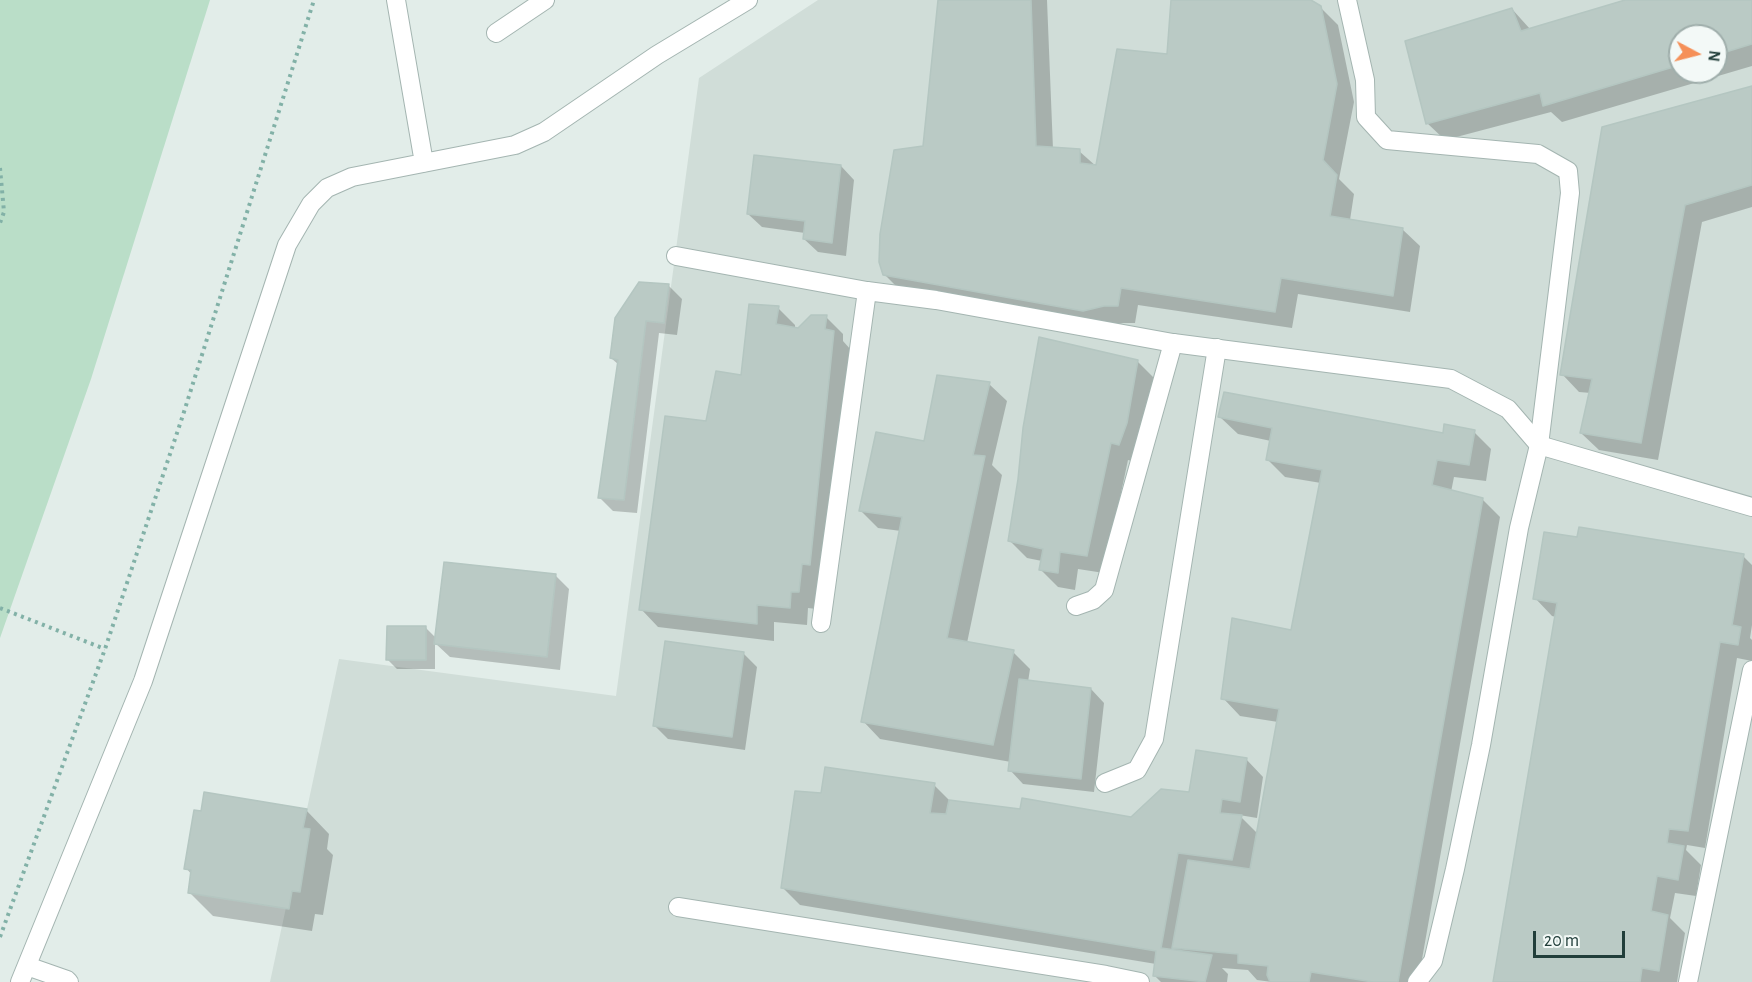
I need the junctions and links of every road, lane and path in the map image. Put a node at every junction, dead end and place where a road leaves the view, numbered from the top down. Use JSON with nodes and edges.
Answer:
{"nodes":[{"id":1,"x":314,"y":0,"type":"edge"},
{"id":2,"x":396,"y":0,"type":"edge"},
{"id":3,"x":546,"y":0,"type":"edge"},
{"id":4,"x":748,"y":0,"type":"edge"},
{"id":5,"x":1347,"y":0,"type":"edge"},
{"id":6,"x":496,"y":33,"type":"dead end"},
{"id":7,"x":424,"y":163,"type":"junction"},
{"id":8,"x":0,"y":168,"type":"edge"},
{"id":9,"x":0,"y":224,"type":"edge"},
{"id":10,"x":676,"y":256,"type":"dead end"},
{"id":11,"x":867,"y":291,"type":"junction"},
{"id":12,"x":1173,"y":343,"type":"junction"},
{"id":13,"x":1217,"y":348,"type":"junction"},
{"id":14,"x":1539,"y":445,"type":"junction"},
{"id":15,"x":1752,"y":507,"type":"edge"},
{"id":16,"x":1076,"y":606,"type":"dead end"},
{"id":17,"x":0,"y":608,"type":"edge"},
{"id":18,"x":821,"y":623,"type":"dead end"},
{"id":19,"x":105,"y":649,"type":"junction"},
{"id":20,"x":1752,"y":670,"type":"edge"},
{"id":21,"x":1105,"y":783,"type":"dead end"},
{"id":22,"x":678,"y":907,"type":"dead end"},
{"id":23,"x":0,"y":937,"type":"edge"},
{"id":24,"x":23,"y":974,"type":"edge"},
{"id":25,"x":69,"y":982,"type":"edge"},
{"id":26,"x":1140,"y":982,"type":"edge"},
{"id":27,"x":1417,"y":982,"type":"edge"},
{"id":28,"x":1688,"y":982,"type":"edge"}],
"edges":[{"from":1,"to":19,"type":"path"},
{"from":2,"to":7,"type":"street"},
{"from":3,"to":6,"type":"street"},
{"from":4,"to":7,"type":"street"},
{"from":5,"to":14,"type":"street"},
{"from":7,"to":24,"type":"street"},
{"from":8,"to":9,"type":"path"},
{"from":10,"to":11,"type":"street"},
{"from":11,"to":12,"type":"street"},
{"from":11,"to":18,"type":"street"},
{"from":12,"to":13,"type":"street"},
{"from":12,"to":16,"type":"street"},
{"from":13,"to":14,"type":"street"},
{"from":13,"to":21,"type":"street"},
{"from":14,"to":15,"type":"street"},
{"from":14,"to":27,"type":"street"},
{"from":17,"to":19,"type":"path"},
{"from":19,"to":23,"type":"path"},
{"from":20,"to":28,"type":"street"},
{"from":22,"to":26,"type":"street"},
{"from":24,"to":25,"type":"street"}]}
